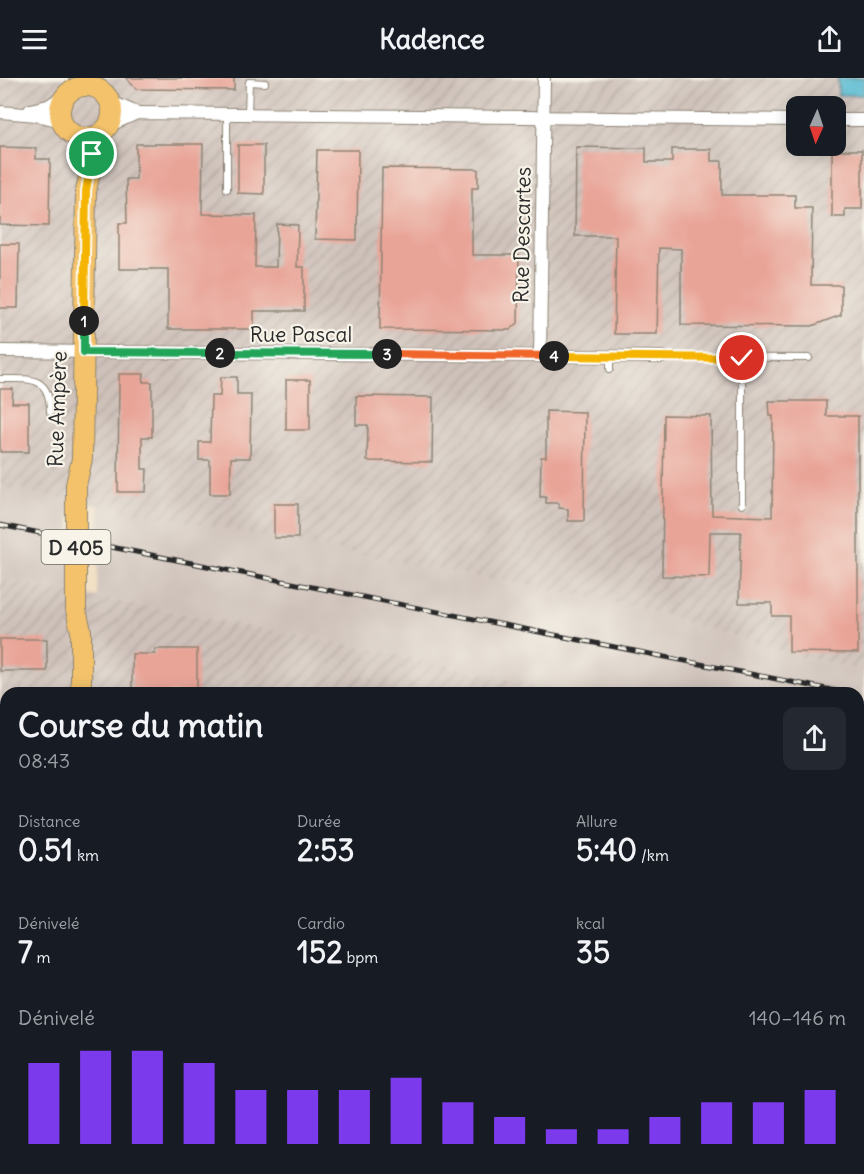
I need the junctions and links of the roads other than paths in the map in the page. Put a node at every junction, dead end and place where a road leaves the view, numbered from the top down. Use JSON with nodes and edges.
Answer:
{"nodes":[{"id":1,"x":544,"y":78,"type":"edge"},
{"id":2,"x":265,"y":83,"type":"dead end"},
{"id":3,"x":72,"y":87,"type":"edge"},
{"id":4,"x":101,"y":90,"type":"edge"},
{"id":5,"x":0,"y":112,"type":"edge"},
{"id":6,"x":13,"y":112,"type":"junction"},
{"id":7,"x":137,"y":113,"type":"junction"},
{"id":8,"x":227,"y":114,"type":"junction"},
{"id":9,"x":248,"y":114,"type":"junction"},
{"id":10,"x":544,"y":116,"type":"junction"},
{"id":11,"x":786,"y":120,"type":"edge"},
{"id":12,"x":846,"y":120,"type":"edge"},
{"id":13,"x":864,"y":120,"type":"edge"},
{"id":14,"x":67,"y":128,"type":"junction"},
{"id":15,"x":103,"y":130,"type":"junction"},
{"id":16,"x":227,"y":189,"type":"dead end"},
{"id":17,"x":86,"y":191,"type":"junction"},
{"id":18,"x":0,"y":351,"type":"edge"},
{"id":19,"x":84,"y":352,"type":"junction"},
{"id":20,"x":540,"y":356,"type":"junction"},
{"id":21,"x":610,"y":356,"type":"junction"},
{"id":22,"x":662,"y":357,"type":"joint"},
{"id":23,"x":742,"y":358,"type":"junction"},
{"id":24,"x":809,"y":358,"type":"dead end"},
{"id":25,"x":610,"y":369,"type":"dead end"},
{"id":26,"x":0,"y":379,"type":"edge"},
{"id":27,"x":50,"y":412,"type":"dead end"},
{"id":28,"x":742,"y":505,"type":"dead end"},
{"id":29,"x":81,"y":687,"type":"edge"}],
"edges":[{"from":1,"to":10,"type":"street","name":"Rue Descartes"},
{"from":2,"to":9,"type":"lane"},
{"from":3,"to":4,"type":"main road"},
{"from":3,"to":6,"type":"street"},
{"from":3,"to":14,"type":"main road"},
{"from":4,"to":7,"type":"street"},
{"from":4,"to":15,"type":"main road"},
{"from":5,"to":6,"type":"street"},
{"from":6,"to":14,"type":"street"},
{"from":7,"to":8,"type":"street"},
{"from":7,"to":15,"type":"street"},
{"from":8,"to":9,"type":"street"},
{"from":8,"to":16,"type":"lane"},
{"from":9,"to":10,"type":"street"},
{"from":10,"to":11,"type":"street"},
{"from":10,"to":20,"type":"street","name":"Rue Descartes"},
{"from":12,"to":13,"type":"street"},
{"from":14,"to":15,"type":"main road"},
{"from":14,"to":17,"type":"main road","name":"Rue Ampère"},
{"from":15,"to":17,"type":"main road","name":"Rue Ampère"},
{"from":17,"to":19,"type":"main road","name":"Rue Ampère"},
{"from":18,"to":19,"type":"street","name":"Rue Pascal"},
{"from":19,"to":20,"type":"street","name":"Rue Pascal"},
{"from":19,"to":29,"type":"main road","name":"Rue Ampère","number":"D 405","bridge":true},
{"from":20,"to":21,"type":"street","name":"Rue Pascal"},
{"from":21,"to":22,"type":"street","name":"Rue Pascal"},
{"from":21,"to":25,"type":"lane"},
{"from":22,"to":23,"type":"lane"},
{"from":23,"to":24,"type":"lane"},
{"from":23,"to":28,"type":"lane"},
{"from":26,"to":27,"type":"lane"}]}
